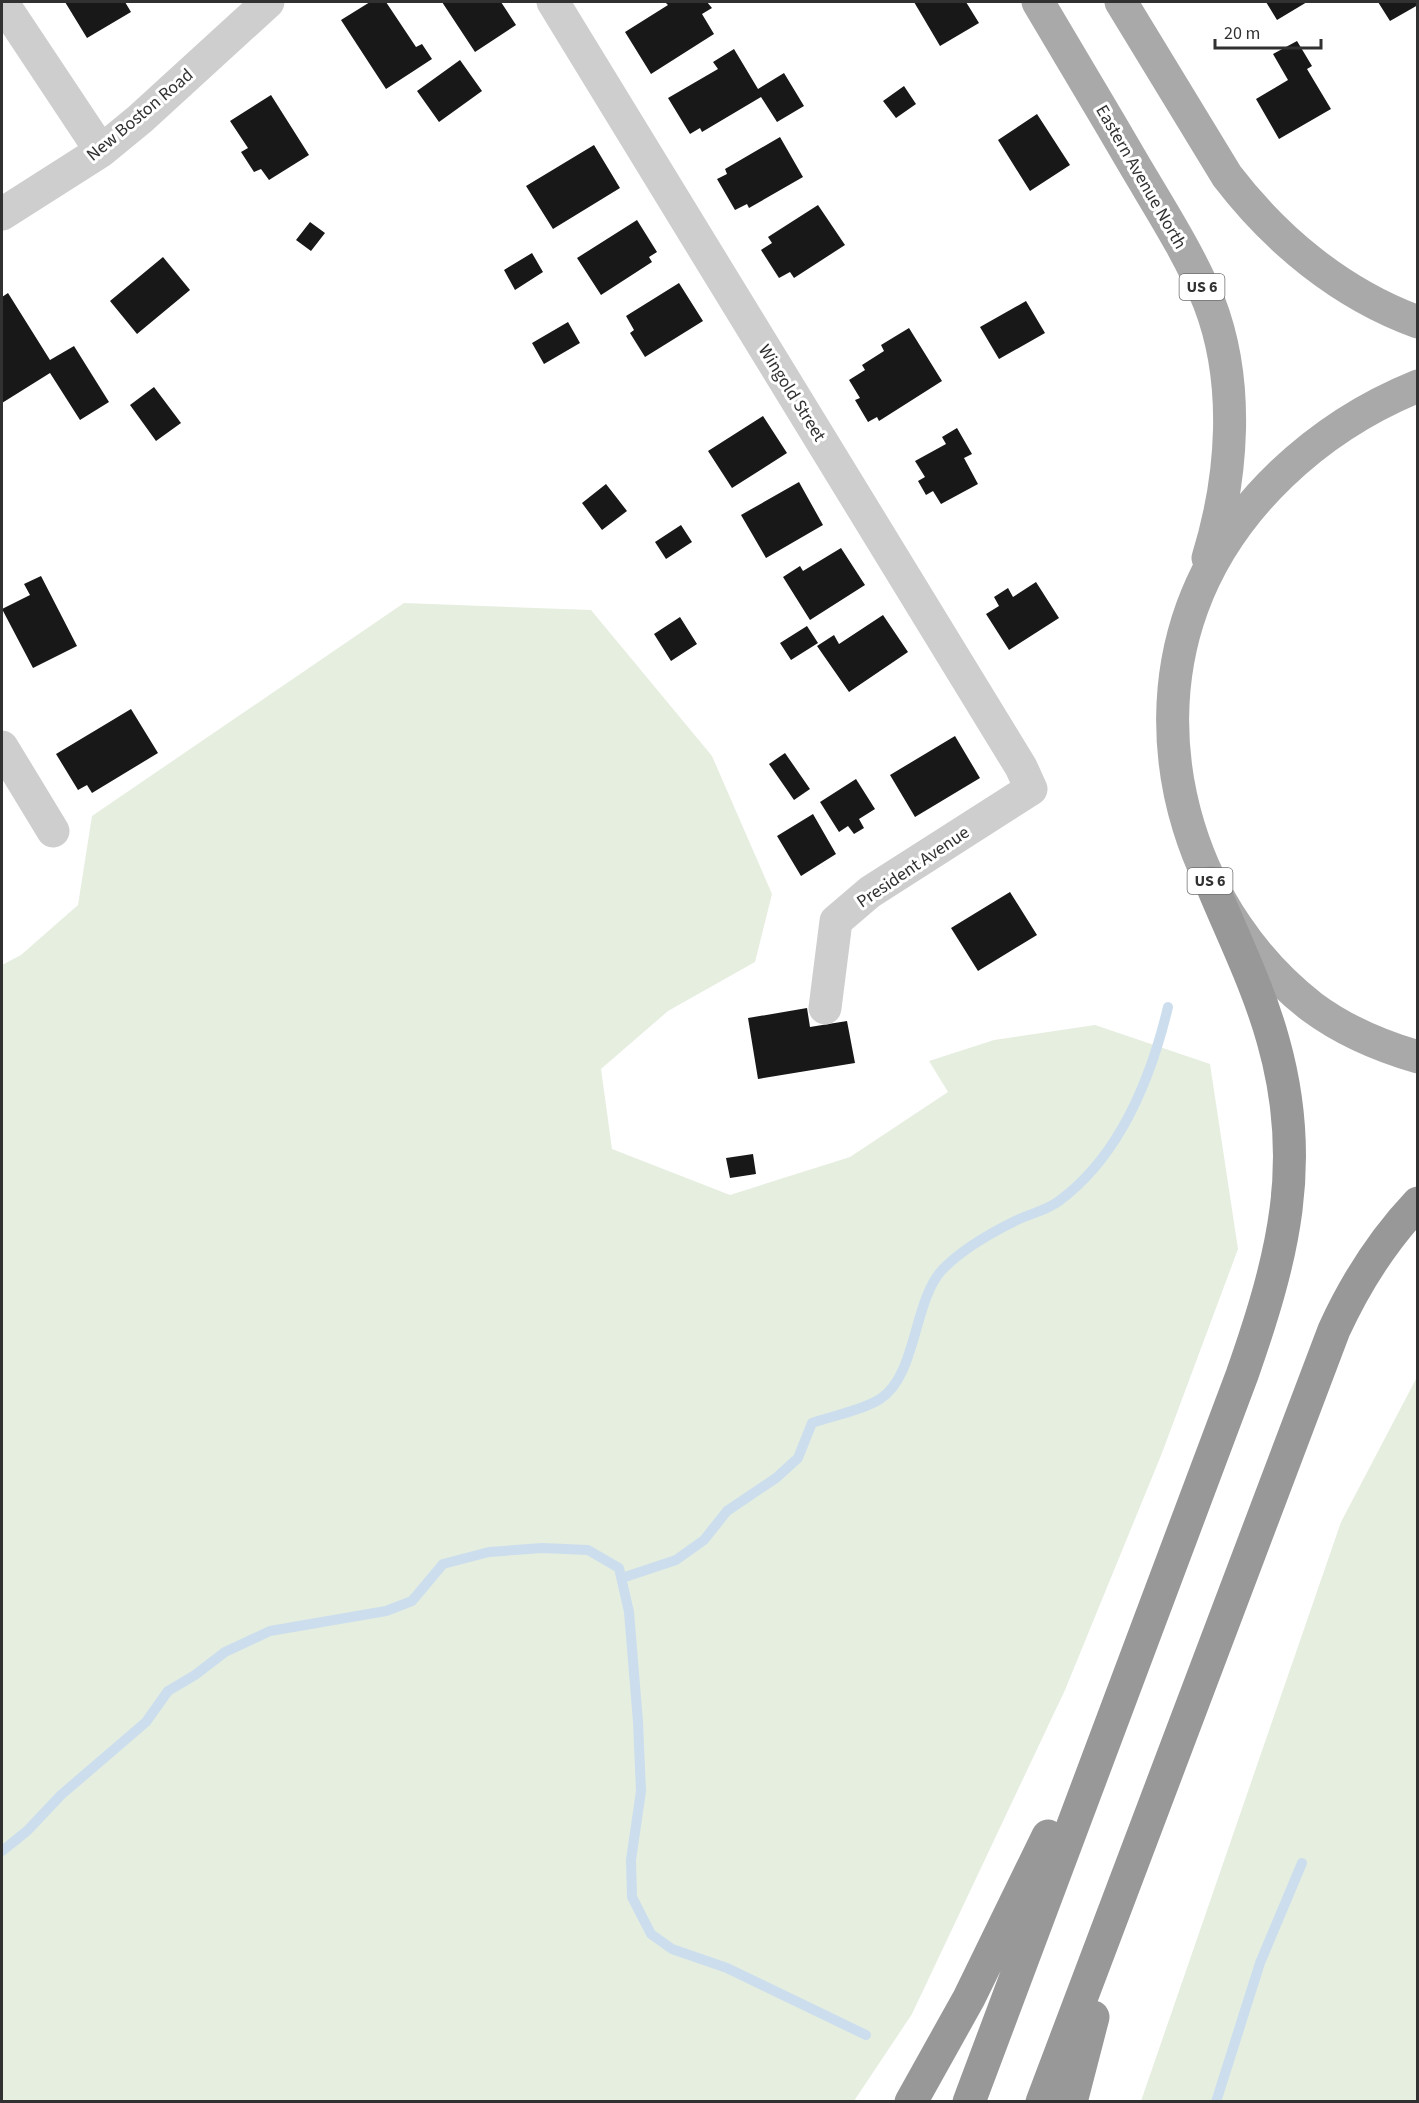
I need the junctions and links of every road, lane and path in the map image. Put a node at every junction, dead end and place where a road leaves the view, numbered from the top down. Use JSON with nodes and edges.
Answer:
{"nodes":[{"id":1,"x":2,"y":2,"type":"edge"},
{"id":2,"x":268,"y":2,"type":"edge"},
{"id":3,"x":553,"y":2,"type":"edge"},
{"id":4,"x":1038,"y":2,"type":"edge"},
{"id":5,"x":1121,"y":2,"type":"edge"},
{"id":6,"x":101,"y":151,"type":"junction"},
{"id":7,"x":2,"y":214,"type":"edge"},
{"id":8,"x":1418,"y":322,"type":"edge"},
{"id":9,"x":1418,"y":386,"type":"edge"},
{"id":10,"x":1192,"y":608,"type":"junction"},
{"id":11,"x":2,"y":747,"type":"edge"},
{"id":12,"x":1030,"y":785,"type":"joint"},
{"id":13,"x":53,"y":831,"type":"dead end"},
{"id":14,"x":1211,"y":883,"type":"junction"},
{"id":15,"x":825,"y":1008,"type":"dead end"},
{"id":16,"x":1418,"y":1057,"type":"edge"},
{"id":17,"x":1418,"y":1203,"type":"edge"},
{"id":18,"x":1150,"y":1620,"type":"junction"},
{"id":19,"x":1143,"y":1829,"type":"junction"},
{"id":20,"x":911,"y":2102,"type":"edge"},
{"id":21,"x":969,"y":2102,"type":"edge"},
{"id":22,"x":1041,"y":2102,"type":"edge"},
{"id":23,"x":1071,"y":2102,"type":"edge"}],
"edges":[{"from":1,"to":6,"type":"street"},
{"from":2,"to":6,"type":"street","name":"New Boston Road"},
{"from":3,"to":12,"type":"street","name":"Wingold Street"},
{"from":4,"to":10,"type":"main road","name":"Eastern Avenue North","number":"US 6"},
{"from":5,"to":8,"type":"main road"},
{"from":6,"to":7,"type":"street","name":"New Boston Road"},
{"from":9,"to":10,"type":"main road"},
{"from":10,"to":14,"type":"main road","number":"US 6"},
{"from":11,"to":13,"type":"street"},
{"from":12,"to":15,"type":"street","name":"President Avenue"},
{"from":14,"to":16,"type":"main road","number":"US 6"},
{"from":14,"to":18,"type":"highway"},
{"from":17,"to":19,"type":"highway"},
{"from":18,"to":20,"type":"highway"},
{"from":18,"to":21,"type":"highway"},
{"from":19,"to":22,"type":"highway"},
{"from":19,"to":23,"type":"highway"}]}
